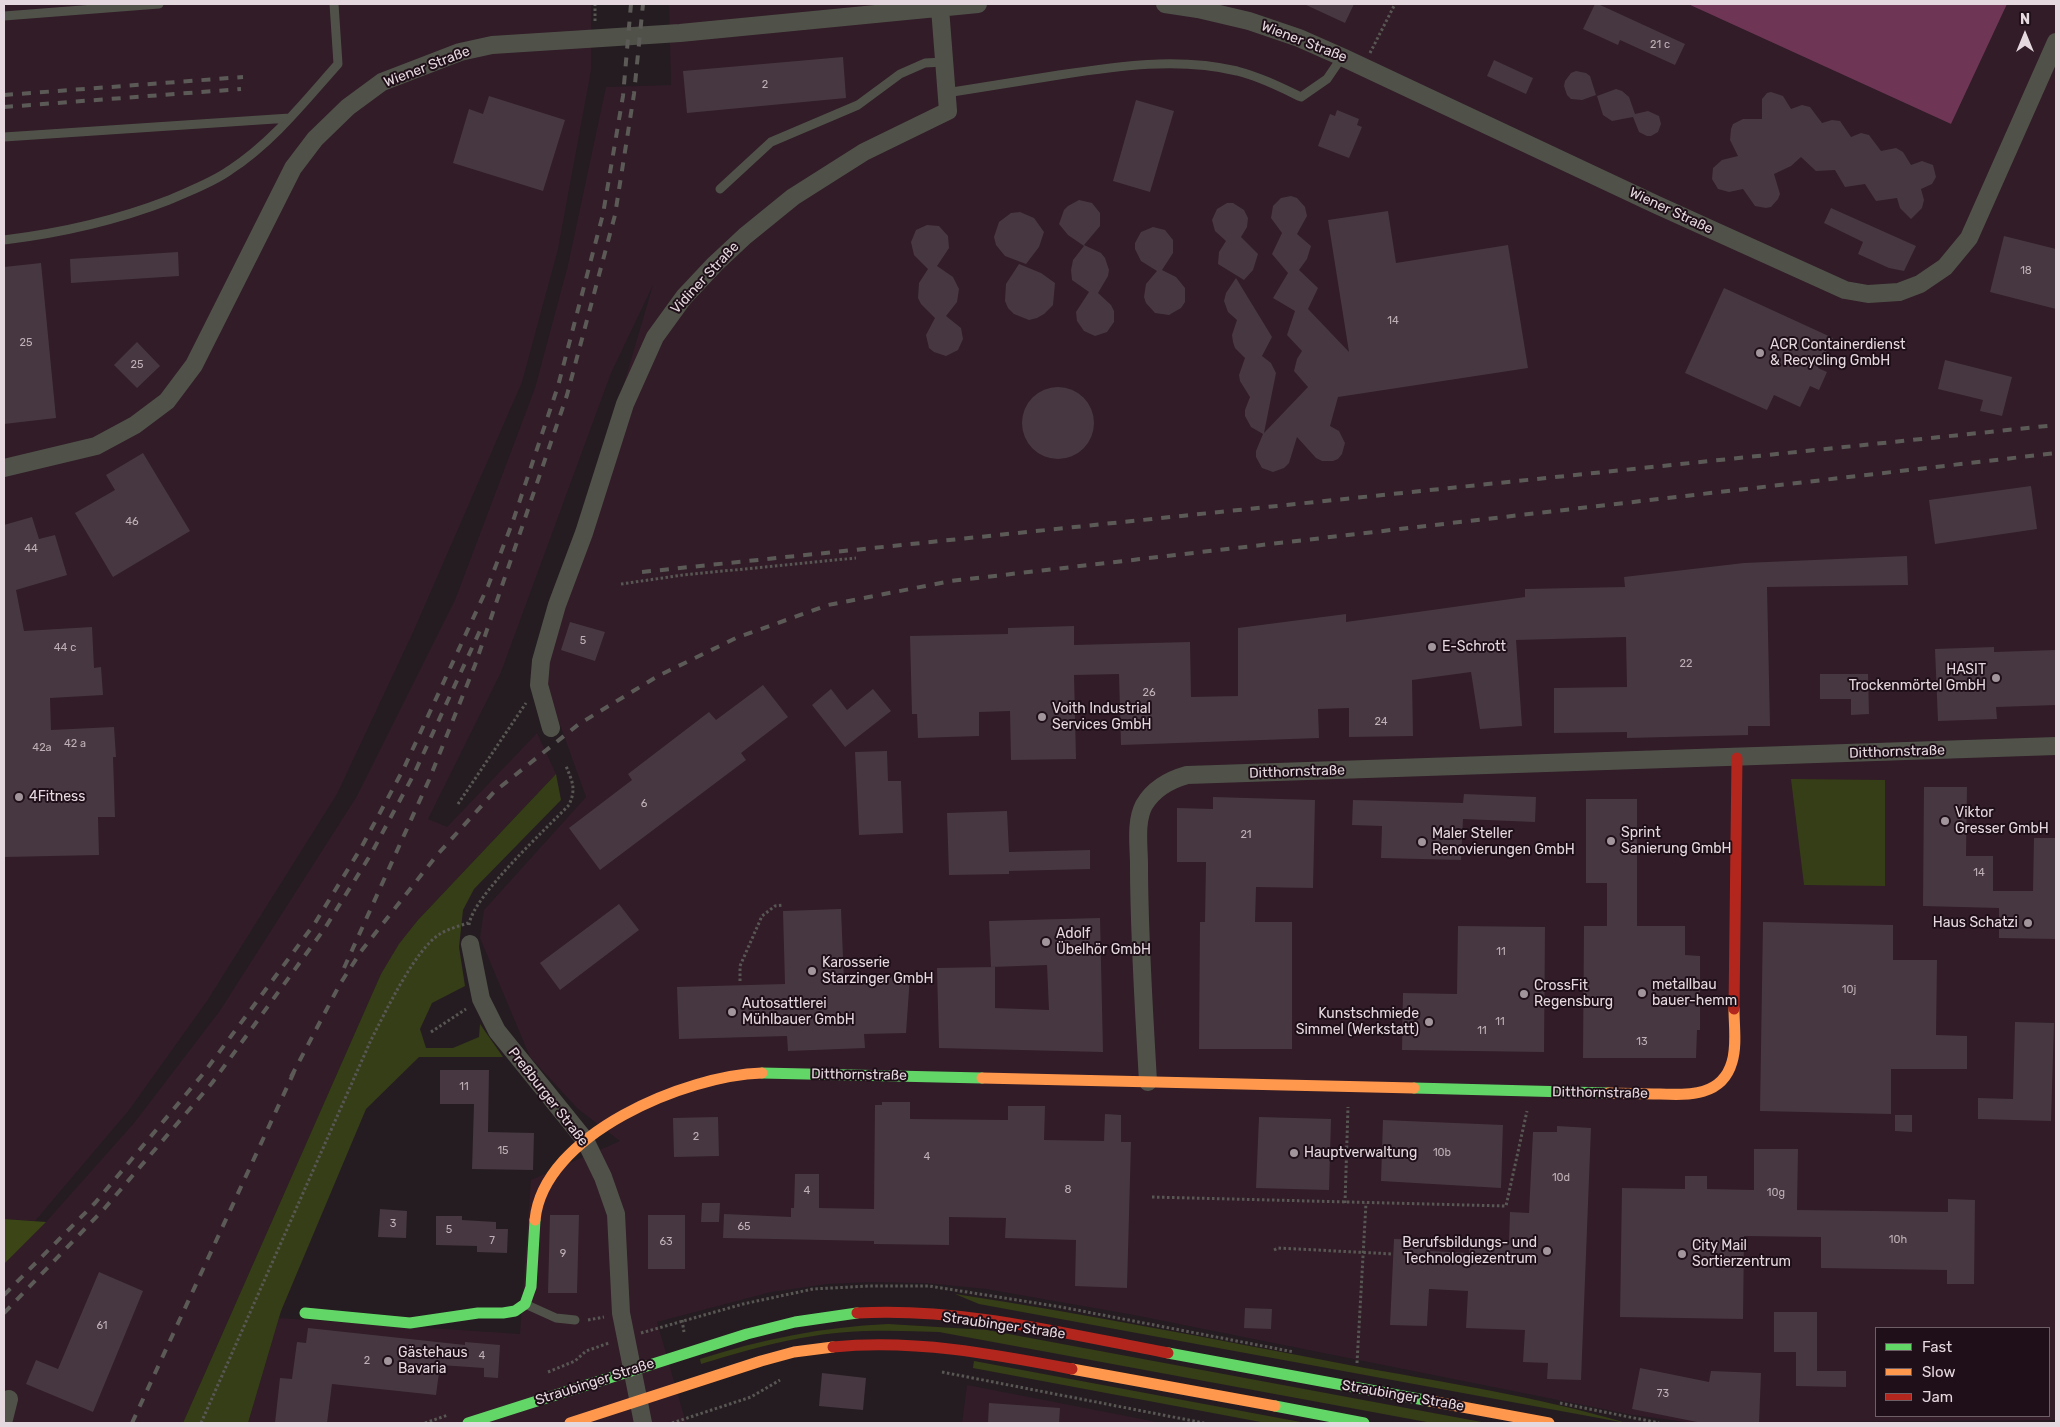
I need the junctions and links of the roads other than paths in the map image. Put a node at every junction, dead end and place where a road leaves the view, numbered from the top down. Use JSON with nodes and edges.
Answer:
{"nodes":[{"id":1,"x":159,"y":4,"type":"edge"},
{"id":2,"x":334,"y":4,"type":"edge"},
{"id":3,"x":978,"y":4,"type":"edge"},
{"id":4,"x":1165,"y":4,"type":"edge"},
{"id":5,"x":940,"y":8,"type":"junction"},
{"id":6,"x":4,"y":16,"type":"edge"},
{"id":7,"x":2056,"y":42,"type":"edge"},
{"id":8,"x":1342,"y":56,"type":"junction"},
{"id":9,"x":944,"y":62,"type":"junction"},
{"id":10,"x":946,"y":93,"type":"junction"},
{"id":11,"x":290,"y":118,"type":"junction"},
{"id":12,"x":4,"y":137,"type":"edge"},
{"id":13,"x":720,"y":188,"type":"dead end"},
{"id":14,"x":4,"y":240,"type":"edge"},
{"id":15,"x":4,"y":468,"type":"edge"},
{"id":16,"x":552,"y":728,"type":"dead end"},
{"id":17,"x":2056,"y":746,"type":"edge"},
{"id":18,"x":1737,"y":758,"type":"junction"},
{"id":19,"x":470,"y":944,"type":"road end"},
{"id":20,"x":1148,"y":1082,"type":"junction"},
{"id":21,"x":584,"y":1140,"type":"junction"},
{"id":22,"x":525,"y":1304,"type":"junction"},
{"id":23,"x":305,"y":1313,"type":"dead end"},
{"id":24,"x":575,"y":1320,"type":"road end"},
{"id":25,"x":632,"y":1370,"type":"junction"},
{"id":26,"x":9,"y":1399,"type":"dead end"},
{"id":27,"x":638,"y":1402,"type":"junction"},
{"id":28,"x":4,"y":1419,"type":"edge"},
{"id":29,"x":468,"y":1423,"type":"edge"},
{"id":30,"x":570,"y":1423,"type":"edge"},
{"id":31,"x":643,"y":1423,"type":"edge"},
{"id":32,"x":1364,"y":1423,"type":"edge"},
{"id":33,"x":1549,"y":1423,"type":"edge"}],
"edges":[{"from":1,"to":6,"type":"lane"},
{"from":2,"to":11,"type":"lane"},
{"from":3,"to":5,"type":"street","name":"Wiener Straße"},
{"from":4,"to":8,"type":"street","name":"Wiener Straße"},
{"from":5,"to":9,"type":"street","name":"Vidiner Straße"},
{"from":5,"to":15,"type":"street","name":"Wiener Straße"},
{"from":7,"to":8,"type":"street","name":"Wiener Straße"},
{"from":8,"to":10,"type":"lane"},
{"from":9,"to":10,"type":"street","name":"Vidiner Straße"},
{"from":9,"to":13,"type":"lane"},
{"from":10,"to":16,"type":"street","name":"Vidiner Straße"},
{"from":11,"to":12,"type":"lane"},
{"from":11,"to":14,"type":"lane"},
{"from":17,"to":18,"type":"street","name":"Ditthornstraße"},
{"from":18,"to":20,"type":"street","name":"Ditthornstraße"},
{"from":18,"to":20,"type":"main road","name":"Ditthornstraße"},
{"from":19,"to":21,"type":"street","name":"Preßburger Straße"},
{"from":20,"to":21,"type":"main road","name":"Ditthornstraße"},
{"from":21,"to":22,"type":"main road","name":"Ditthornstraße"},
{"from":21,"to":25,"type":"street","name":"Preßburger Straße"},
{"from":22,"to":23,"type":"main road"},
{"from":22,"to":24,"type":"lane"},
{"from":25,"to":27,"type":"street","name":"Preßburger Straße"},
{"from":25,"to":29,"type":"main road","name":"Straubinger Straße"},
{"from":25,"to":33,"type":"main road","name":"Straubinger Straße"},
{"from":26,"to":28,"type":"street"},
{"from":27,"to":30,"type":"main road"},
{"from":27,"to":31,"type":"street","name":"Preßburger Straße"},
{"from":27,"to":32,"type":"main road"}]}
